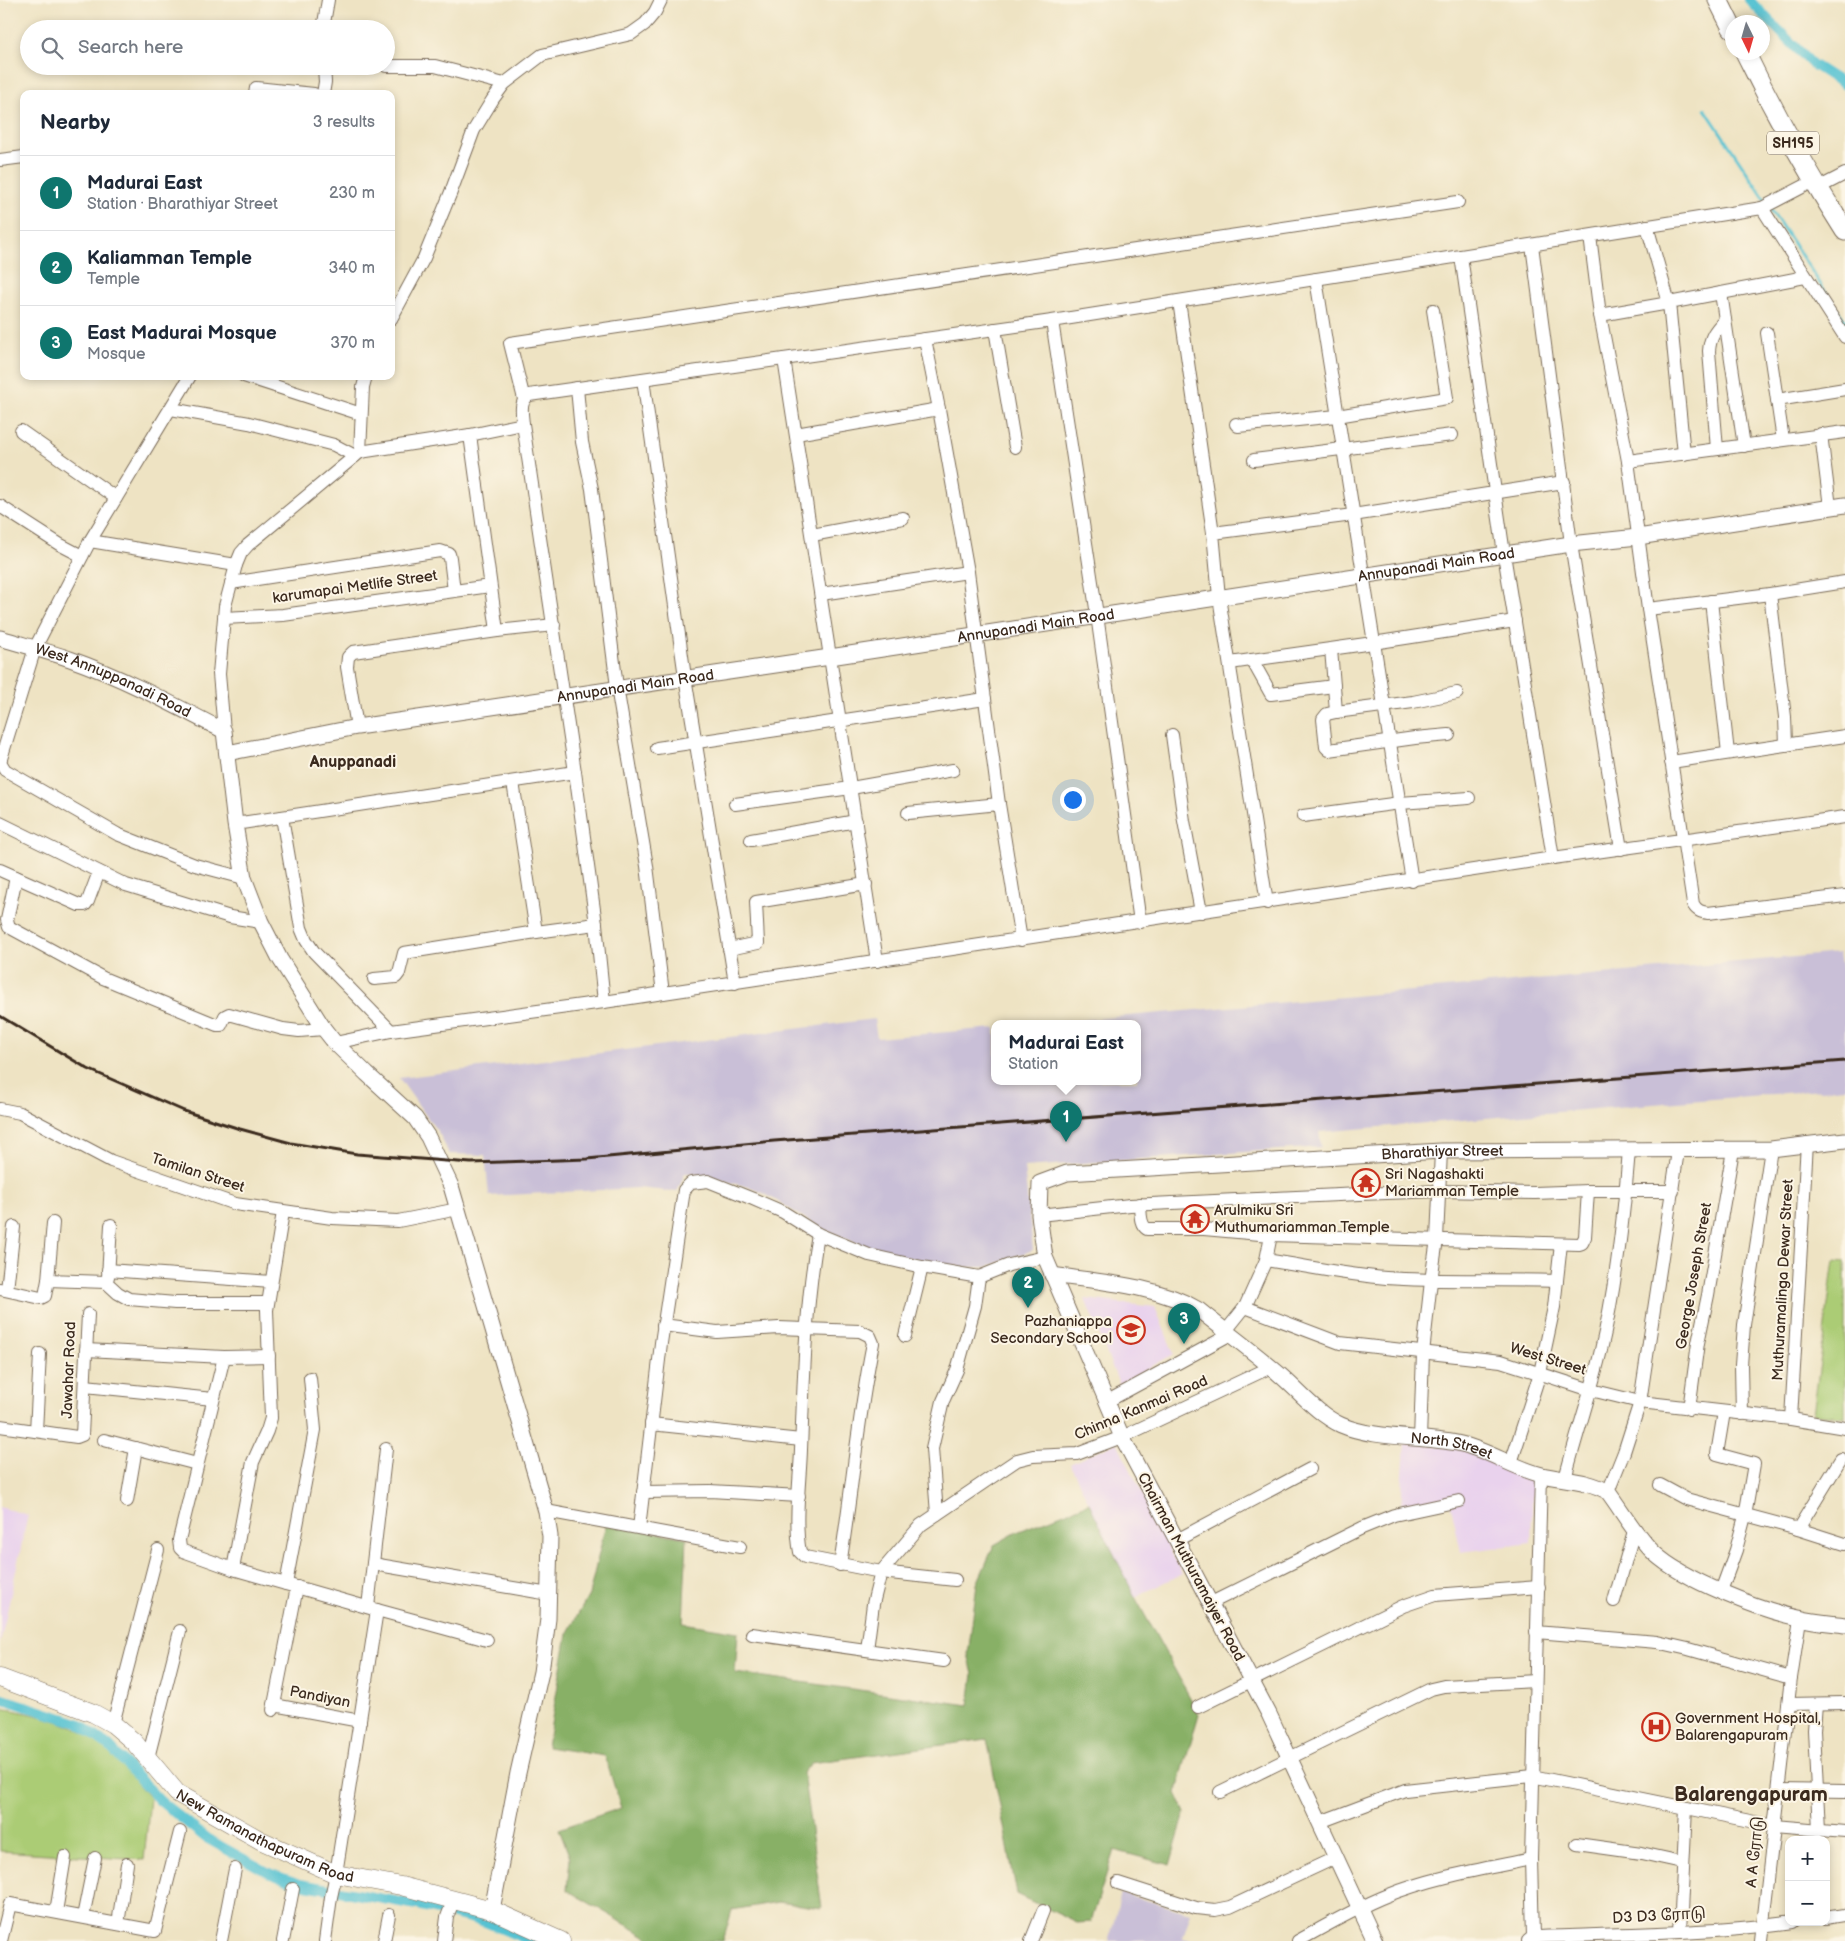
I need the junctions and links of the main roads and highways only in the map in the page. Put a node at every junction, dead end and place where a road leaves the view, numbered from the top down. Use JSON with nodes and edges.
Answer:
{"nodes":[{"id":1,"x":1718,"y":0,"type":"edge"},
{"id":2,"x":1726,"y":15,"type":"edge"},
{"id":3,"x":1749,"y":60,"type":"edge"},
{"id":4,"x":1845,"y":231,"type":"edge"},
{"id":5,"x":0,"y":1678,"type":"edge"},
{"id":6,"x":561,"y":1941,"type":"edge"}],
"edges":[{"from":1,"to":2,"type":"main road"},
{"from":3,"to":4,"type":"main road","number":"SH195"},
{"from":5,"to":6,"type":"main road","name":"New Ramanathapuram Road"}]}
